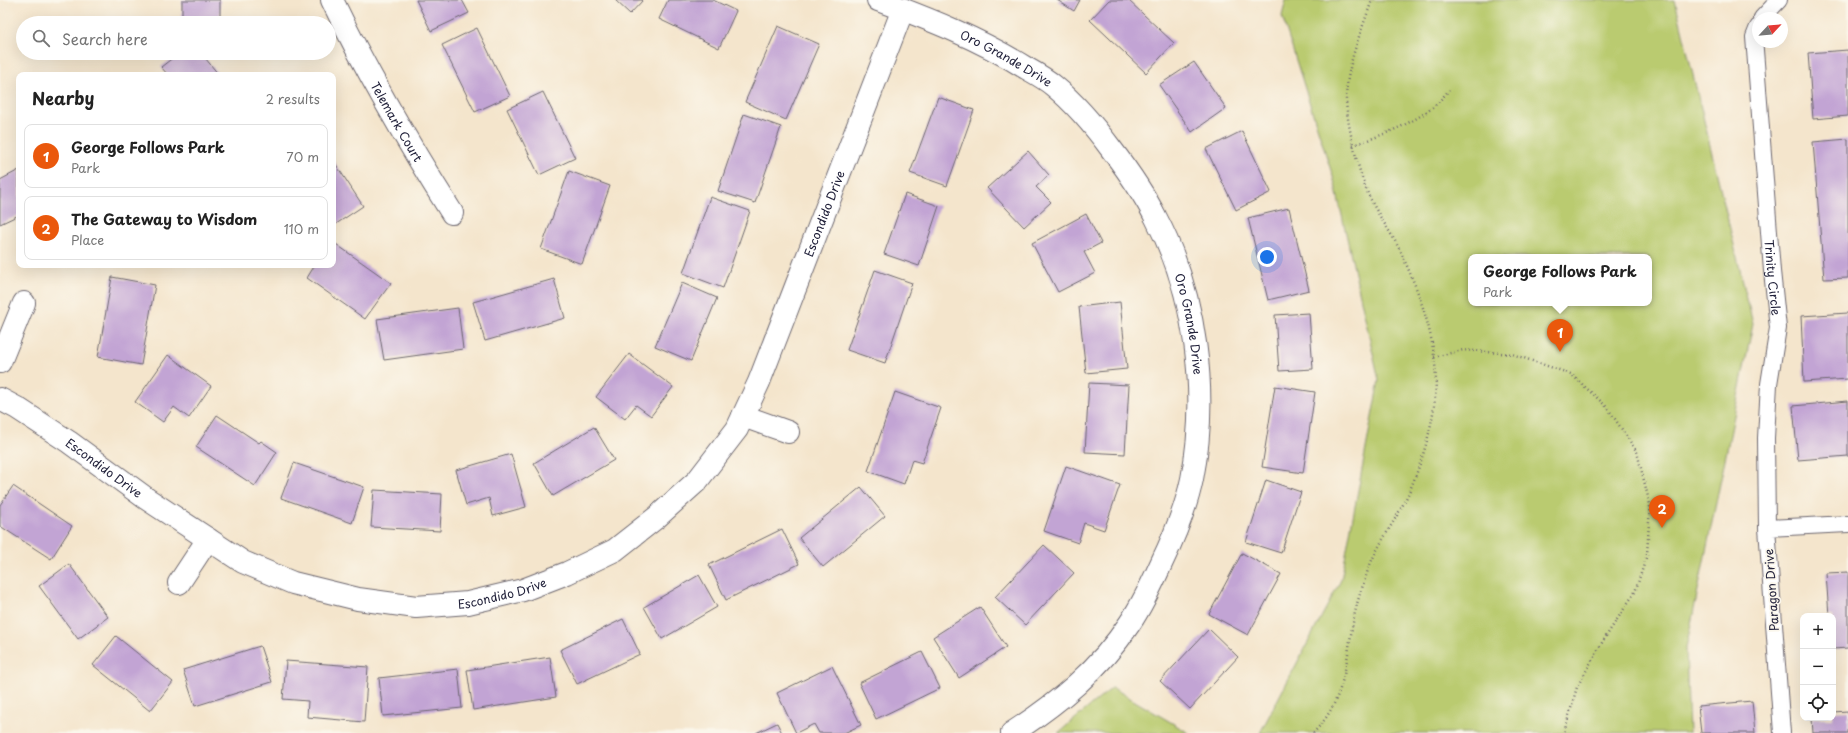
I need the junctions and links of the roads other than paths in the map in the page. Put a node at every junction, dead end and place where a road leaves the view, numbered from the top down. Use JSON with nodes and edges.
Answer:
{"nodes":[{"id":1,"x":332,"y":0,"type":"edge"},
{"id":2,"x":878,"y":0,"type":"edge"},
{"id":3,"x":1779,"y":0,"type":"edge"},
{"id":4,"x":904,"y":9,"type":"junction"},
{"id":5,"x":1768,"y":12,"type":"edge"},
{"id":6,"x":334,"y":16,"type":"edge"},
{"id":7,"x":337,"y":32,"type":"edge"},
{"id":8,"x":1755,"y":48,"type":"edge"},
{"id":9,"x":452,"y":213,"type":"dead end"},
{"id":10,"x":24,"y":303,"type":"dead end"},
{"id":11,"x":0,"y":362,"type":"edge"},
{"id":12,"x":0,"y":399,"type":"edge"},
{"id":13,"x":743,"y":416,"type":"junction"},
{"id":14,"x":788,"y":432,"type":"dead end"},
{"id":15,"x":1848,"y":524,"type":"edge"},
{"id":16,"x":1767,"y":528,"type":"junction"},
{"id":17,"x":208,"y":539,"type":"junction"},
{"id":18,"x":179,"y":583,"type":"dead end"},
{"id":19,"x":1012,"y":733,"type":"edge"},
{"id":20,"x":1782,"y":733,"type":"edge"}],
"edges":[{"from":1,"to":6,"type":"street","name":"Telemark Court"},
{"from":2,"to":4,"type":"street","name":"Oro Grande Drive"},
{"from":3,"to":5,"type":"lane"},
{"from":4,"to":13,"type":"street","name":"Escondido Drive"},
{"from":4,"to":19,"type":"street","name":"Oro Grande Drive"},
{"from":7,"to":9,"type":"street","name":"Telemark Court"},
{"from":8,"to":16,"type":"lane","name":"Trinity Circle"},
{"from":10,"to":11,"type":"street"},
{"from":12,"to":17,"type":"street","name":"Escondido Drive"},
{"from":13,"to":14,"type":"street"},
{"from":13,"to":17,"type":"street","name":"Escondido Drive"},
{"from":15,"to":16,"type":"lane"},
{"from":16,"to":20,"type":"lane","name":"Paragon Drive"},
{"from":17,"to":18,"type":"street"}]}
